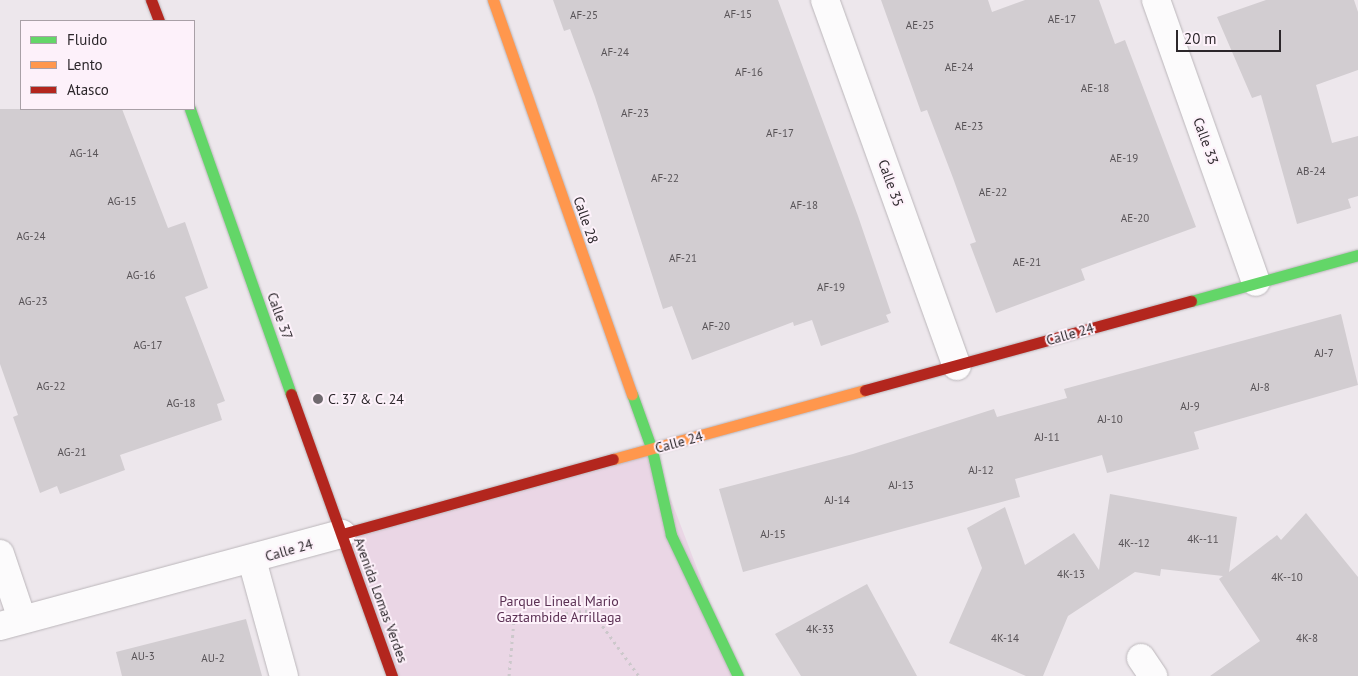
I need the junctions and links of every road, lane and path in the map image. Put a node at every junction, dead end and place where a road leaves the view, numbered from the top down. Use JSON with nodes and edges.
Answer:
{"nodes":[{"id":1,"x":152,"y":0,"type":"edge"},
{"id":2,"x":493,"y":0,"type":"edge"},
{"id":3,"x":825,"y":0,"type":"edge"},
{"id":4,"x":1156,"y":0,"type":"edge"},
{"id":5,"x":159,"y":20,"type":"edge"},
{"id":6,"x":190,"y":110,"type":"edge"},
{"id":7,"x":1358,"y":255,"type":"edge"},
{"id":8,"x":1256,"y":282,"type":"junction"},
{"id":9,"x":957,"y":366,"type":"junction"},
{"id":10,"x":652,"y":450,"type":"junction"},
{"id":11,"x":342,"y":534,"type":"junction"},
{"id":12,"x":0,"y":554,"type":"edge"},
{"id":13,"x":252,"y":560,"type":"junction"},
{"id":14,"x":11,"y":622,"type":"edge"},
{"id":15,"x":284,"y":676,"type":"edge"},
{"id":16,"x":392,"y":676,"type":"edge"},
{"id":17,"x":508,"y":676,"type":"edge"},
{"id":18,"x":639,"y":676,"type":"edge"},
{"id":19,"x":738,"y":676,"type":"edge"}],
"edges":[{"from":1,"to":5,"type":"street"},
{"from":2,"to":10,"type":"street","name":"Calle 28"},
{"from":3,"to":9,"type":"street","name":"Calle 35"},
{"from":4,"to":8,"type":"street","name":"Calle 33"},
{"from":6,"to":11,"type":"street","name":"Calle 37"},
{"from":7,"to":8,"type":"street","name":"Calle 24"},
{"from":8,"to":9,"type":"street","name":"Calle 24"},
{"from":9,"to":10,"type":"street","name":"Calle 24"},
{"from":10,"to":11,"type":"street","name":"Calle 24"},
{"from":10,"to":19,"type":"street","name":"Calle 28"},
{"from":11,"to":13,"type":"street","name":"Calle 24"},
{"from":11,"to":16,"type":"street","name":"Avenida Lomas Verdes"},
{"from":12,"to":14,"type":"street"},
{"from":13,"to":14,"type":"street","name":"Calle 24"},
{"from":13,"to":15,"type":"street"},
{"from":17,"to":18,"type":"path"}]}
